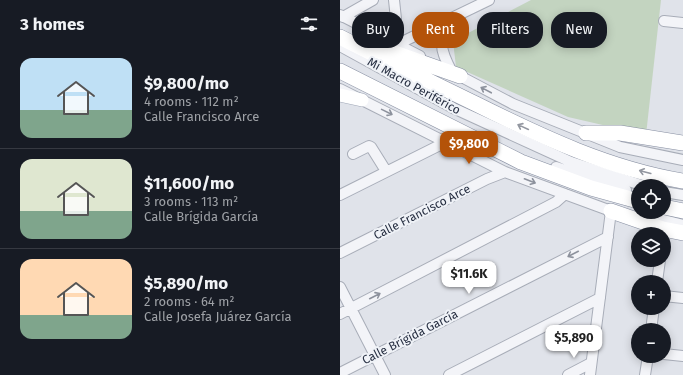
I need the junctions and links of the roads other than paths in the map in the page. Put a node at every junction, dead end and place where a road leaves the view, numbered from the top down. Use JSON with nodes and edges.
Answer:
{"nodes":[{"id":1,"x":373,"y":0,"type":"edge"},
{"id":2,"x":394,"y":0,"type":"edge"},
{"id":3,"x":489,"y":0,"type":"edge"},
{"id":4,"x":468,"y":10,"type":"junction"},
{"id":5,"x":395,"y":12,"type":"edge"},
{"id":6,"x":342,"y":16,"type":"edge"},
{"id":7,"x":352,"y":21,"type":"edge"},
{"id":8,"x":664,"y":21,"type":"dead end"},
{"id":9,"x":683,"y":23,"type":"edge"},
{"id":10,"x":340,"y":36,"type":"edge"},
{"id":11,"x":352,"y":39,"type":"edge"},
{"id":12,"x":404,"y":43,"type":"edge"},
{"id":13,"x":340,"y":46,"type":"edge"},
{"id":14,"x":394,"y":48,"type":"edge"},
{"id":15,"x":340,"y":65,"type":"edge"},
{"id":16,"x":340,"y":72,"type":"edge"},
{"id":17,"x":456,"y":74,"type":"junction"},
{"id":18,"x":340,"y":89,"type":"edge"},
{"id":19,"x":340,"y":95,"type":"edge"},
{"id":20,"x":362,"y":100,"type":"junction"},
{"id":21,"x":586,"y":133,"type":"junction"},
{"id":22,"x":446,"y":142,"type":"junction"},
{"id":23,"x":683,"y":143,"type":"edge"},
{"id":24,"x":353,"y":154,"type":"dead end"},
{"id":25,"x":683,"y":160,"type":"edge"},
{"id":26,"x":386,"y":171,"type":"junction"},
{"id":27,"x":505,"y":172,"type":"junction"},
{"id":28,"x":683,"y":181,"type":"edge"},
{"id":29,"x":631,"y":182,"type":"edge"},
{"id":30,"x":631,"y":191,"type":"edge"},
{"id":31,"x":671,"y":193,"type":"edge"},
{"id":32,"x":565,"y":194,"type":"junction"},
{"id":33,"x":340,"y":195,"type":"edge"},
{"id":34,"x":683,"y":195,"type":"edge"},
{"id":35,"x":631,"y":199,"type":"edge"},
{"id":36,"x":671,"y":201,"type":"edge"},
{"id":37,"x":683,"y":204,"type":"edge"},
{"id":38,"x":671,"y":209,"type":"edge"},
{"id":39,"x":611,"y":211,"type":"junction"},
{"id":40,"x":683,"y":212,"type":"edge"},
{"id":41,"x":683,"y":225,"type":"edge"},
{"id":42,"x":651,"y":227,"type":"edge"},
{"id":43,"x":671,"y":232,"type":"edge"},
{"id":44,"x":683,"y":233,"type":"edge"},
{"id":45,"x":608,"y":237,"type":"junction"},
{"id":46,"x":340,"y":253,"type":"edge"},
{"id":47,"x":340,"y":286,"type":"edge"},
{"id":48,"x":671,"y":297,"type":"edge"},
{"id":49,"x":600,"y":298,"type":"junction"},
{"id":50,"x":683,"y":298,"type":"edge"},
{"id":51,"x":351,"y":308,"type":"junction"},
{"id":52,"x":340,"y":314,"type":"edge"},
{"id":53,"x":375,"y":355,"type":"junction"},
{"id":54,"x":671,"y":355,"type":"edge"},
{"id":55,"x":683,"y":356,"type":"edge"},
{"id":56,"x":591,"y":363,"type":"junction"},
{"id":57,"x":647,"y":363,"type":"edge"},
{"id":58,"x":340,"y":373,"type":"edge"},
{"id":59,"x":385,"y":375,"type":"edge"},
{"id":60,"x":449,"y":375,"type":"edge"},
{"id":61,"x":568,"y":375,"type":"edge"},
{"id":62,"x":590,"y":375,"type":"edge"},
{"id":63,"x":645,"y":375,"type":"edge"}],
"edges":[{"from":1,"to":6,"type":"street"},
{"from":2,"to":5,"type":"street"},
{"from":3,"to":4,"type":"street"},
{"from":4,"to":12,"type":"street"},
{"from":4,"to":17,"type":"street"},
{"from":6,"to":7,"type":"street"},
{"from":8,"to":9,"type":"street"},
{"from":10,"to":11,"type":"highway"},
{"from":28,"to":10,"type":"highway","one_way":true},
{"from":13,"to":29,"type":"street","name":"Mi Macro Periférico"},
{"from":14,"to":17,"type":"highway"},
{"from":15,"to":30,"type":"street","name":"Mi Macro Periférico"},
{"from":16,"to":35,"type":"highway"},
{"from":21,"to":17,"type":"street","one_way":true},
{"from":18,"to":20,"type":"street"},
{"from":19,"to":20,"type":"main road"},
{"from":20,"to":22,"type":"street","one_way":true},
{"from":21,"to":23,"type":"highway"},
{"from":21,"to":25,"type":"street"},
{"from":22,"to":26,"type":"street"},
{"from":22,"to":27,"type":"street"},
{"from":24,"to":26,"type":"street"},
{"from":26,"to":33,"type":"street"},
{"from":27,"to":32,"type":"street","one_way":true},
{"from":27,"to":46,"type":"street","name":"Calle Francisco Arce"},
{"from":31,"to":34,"type":"street"},
{"from":32,"to":39,"type":"street"},
{"from":51,"to":32,"type":"street","one_way":true},
{"from":36,"to":37,"type":"street"},
{"from":38,"to":40,"type":"highway"},
{"from":39,"to":41,"type":"street"},
{"from":39,"to":42,"type":"highway"},
{"from":39,"to":45,"type":"street"},
{"from":43,"to":44,"type":"highway"},
{"from":45,"to":49,"type":"street"},
{"from":45,"to":53,"type":"street","name":"Calle Brígida García","one_way":true},
{"from":47,"to":51,"type":"street"},
{"from":48,"to":50,"type":"street"},
{"from":49,"to":56,"type":"street"},
{"from":49,"to":60,"type":"street"},
{"from":51,"to":52,"type":"street"},
{"from":51,"to":53,"type":"street"},
{"from":53,"to":58,"type":"street","name":"Calle Brígida García"},
{"from":53,"to":59,"type":"street"},
{"from":54,"to":55,"type":"street"},
{"from":56,"to":61,"type":"street"},
{"from":56,"to":62,"type":"street"},
{"from":57,"to":63,"type":"street"}]}
